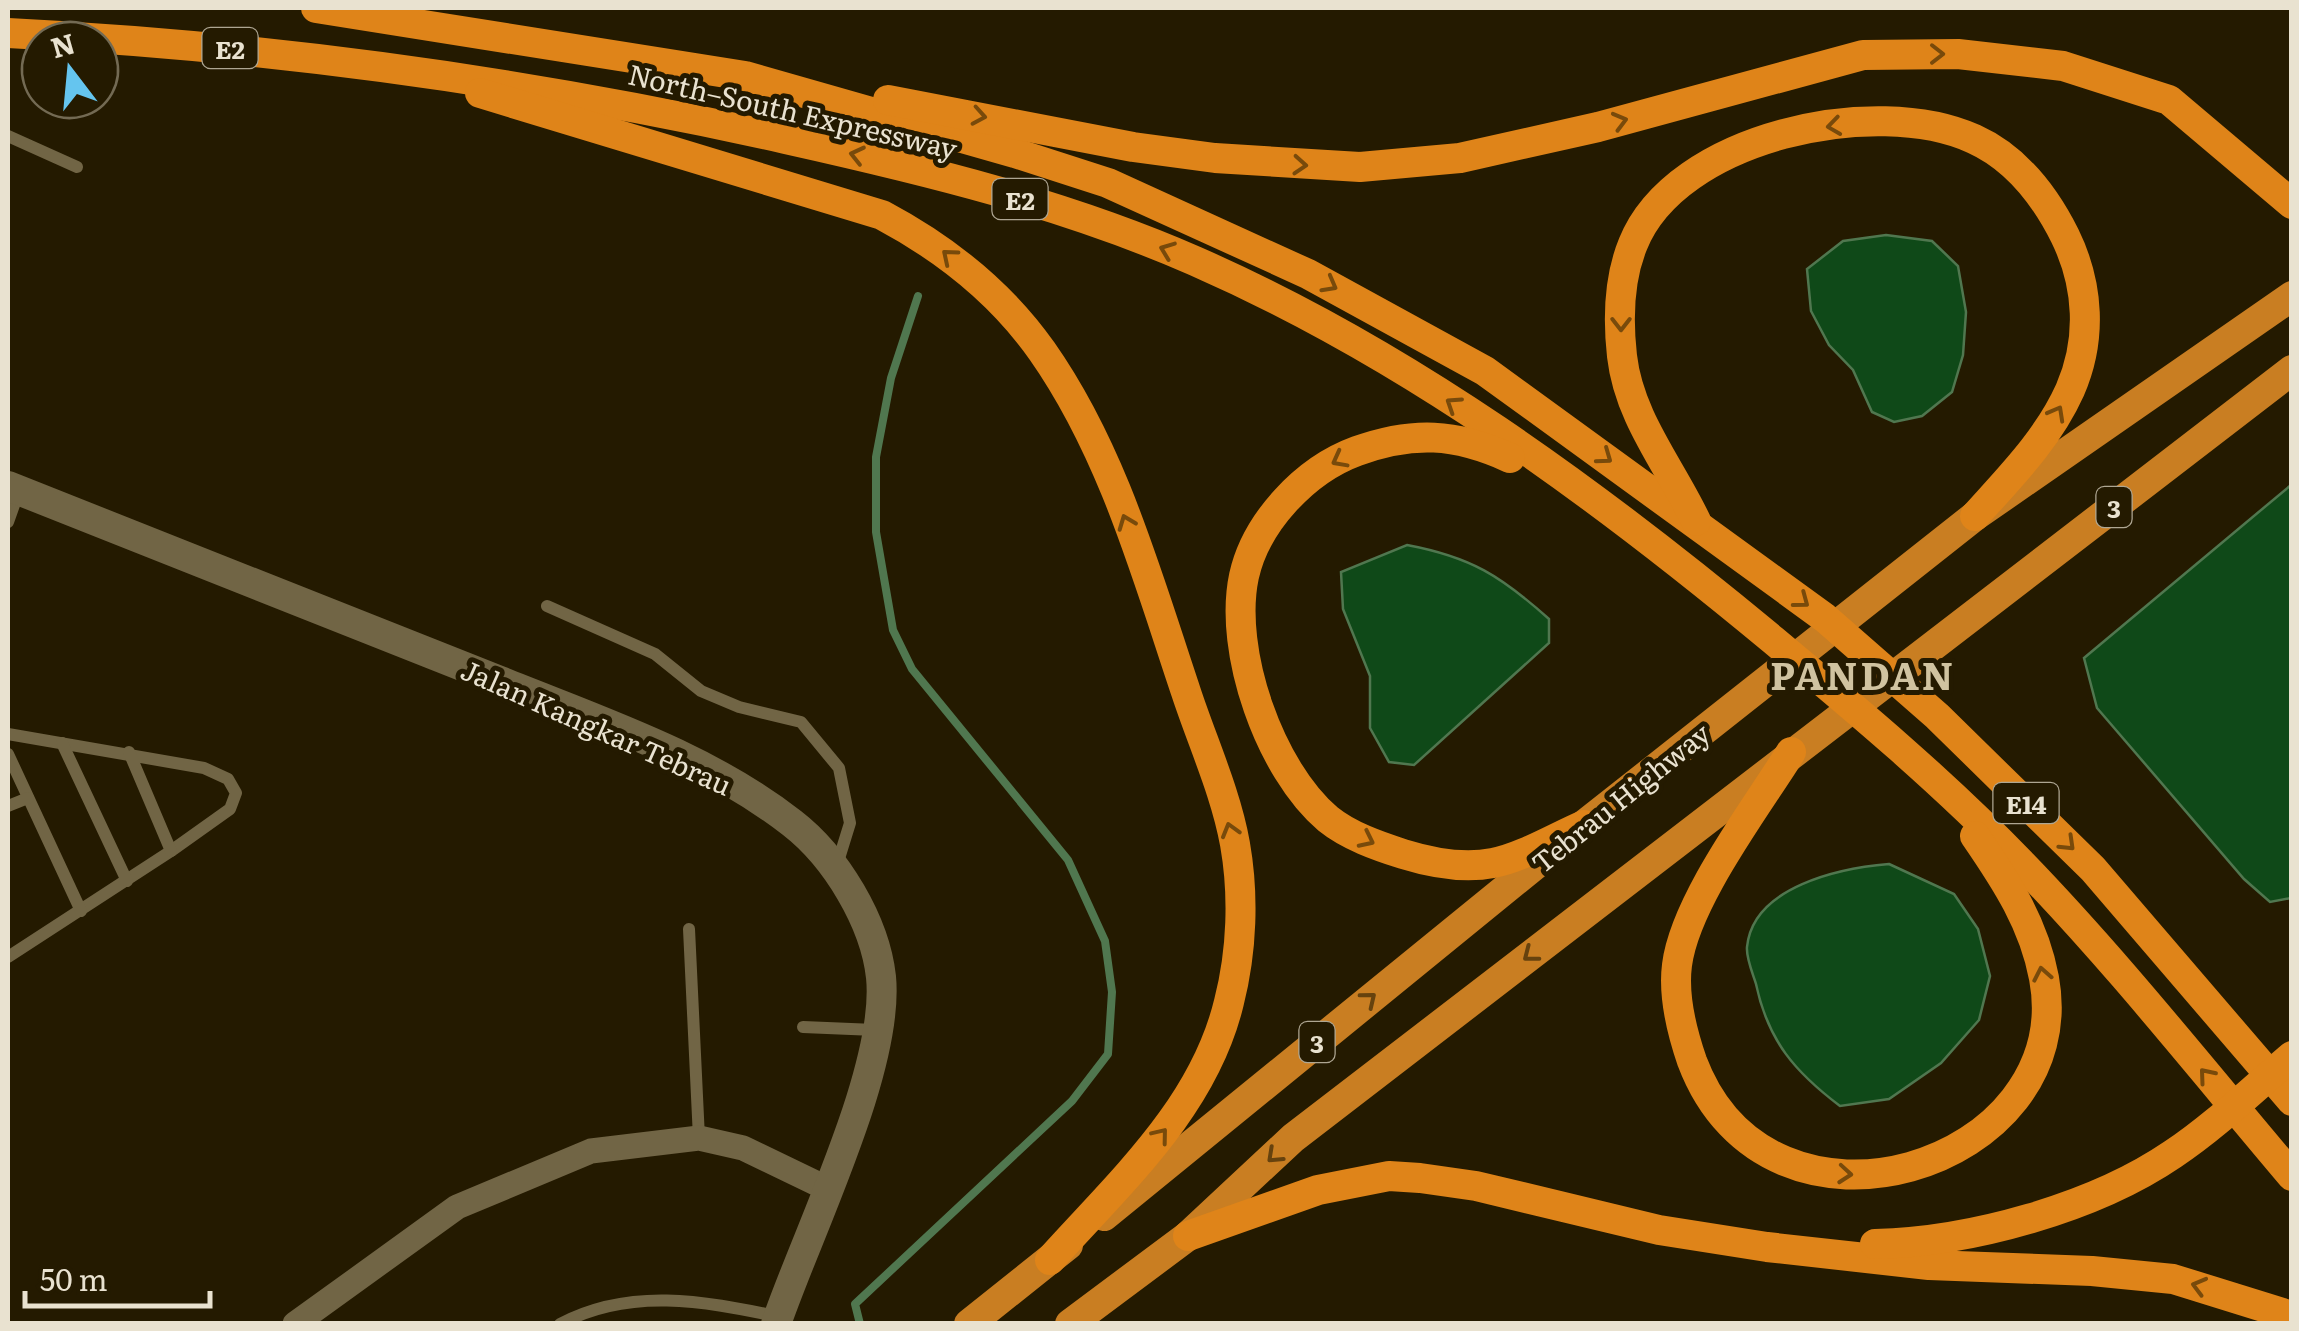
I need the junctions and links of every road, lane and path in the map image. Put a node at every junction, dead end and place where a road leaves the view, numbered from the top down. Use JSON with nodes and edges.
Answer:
{"nodes":[{"id":1,"x":316,"y":8,"type":"edge"},
{"id":2,"x":8,"y":33,"type":"edge"},
{"id":3,"x":421,"y":72,"type":"junction"},
{"id":4,"x":745,"y":76,"type":"junction"},
{"id":5,"x":8,"y":136,"type":"edge"},
{"id":6,"x":78,"y":167,"type":"dead end"},
{"id":7,"x":2287,"y":201,"type":"edge"},
{"id":8,"x":2292,"y":296,"type":"edge"},
{"id":9,"x":2292,"y":370,"type":"edge"},
{"id":10,"x":1565,"y":474,"type":"junction"},
{"id":11,"x":13,"y":489,"type":"edge"},
{"id":12,"x":1975,"y":516,"type":"junction"},
{"id":13,"x":8,"y":522,"type":"edge"},
{"id":14,"x":1696,"y":523,"type":"junction"},
{"id":15,"x":547,"y":606,"type":"dead end"},
{"id":16,"x":8,"y":734,"type":"edge"},
{"id":17,"x":62,"y":743,"type":"junction"},
{"id":18,"x":129,"y":752,"type":"junction"},
{"id":19,"x":1792,"y":752,"type":"junction"},
{"id":20,"x":8,"y":754,"type":"edge"},
{"id":21,"x":1942,"y":788,"type":"junction"},
{"id":22,"x":28,"y":798,"type":"junction"},
{"id":23,"x":8,"y":806,"type":"edge"},
{"id":24,"x":1584,"y":825,"type":"junction"},
{"id":25,"x":171,"y":852,"type":"junction"},
{"id":26,"x":836,"y":868,"type":"junction"},
{"id":27,"x":127,"y":881,"type":"junction"},
{"id":28,"x":81,"y":911,"type":"junction"},
{"id":29,"x":689,"y":930,"type":"dead end"},
{"id":30,"x":8,"y":957,"type":"edge"},
{"id":31,"x":803,"y":1027,"type":"dead end"},
{"id":32,"x":878,"y":1030,"type":"junction"},
{"id":33,"x":2292,"y":1056,"type":"edge"},
{"id":34,"x":2292,"y":1101,"type":"edge"},
{"id":35,"x":700,"y":1138,"type":"junction"},
{"id":36,"x":2292,"y":1176,"type":"edge"},
{"id":37,"x":826,"y":1188,"type":"junction"},
{"id":38,"x":1188,"y":1236,"type":"junction"},
{"id":39,"x":1767,"y":1247,"type":"junction"},
{"id":40,"x":1050,"y":1260,"type":"junction"},
{"id":41,"x":2292,"y":1316,"type":"edge"},
{"id":42,"x":778,"y":1321,"type":"edge"},
{"id":43,"x":295,"y":1324,"type":"edge"},
{"id":44,"x":560,"y":1324,"type":"edge"},
{"id":45,"x":969,"y":1324,"type":"edge"},
{"id":46,"x":1070,"y":1324,"type":"edge"}],
"edges":[{"from":1,"to":4,"type":"highway","name":"North–South Expressway","number":"E2"},
{"from":2,"to":3,"type":"highway","name":"North–South Expressway","number":"E2"},
{"from":10,"to":3,"type":"highway","name":"North–South Expressway","number":"E2","one_way":true},
{"from":40,"to":3,"type":"highway","one_way":true},
{"from":4,"to":7,"type":"highway","one_way":true},
{"from":4,"to":14,"type":"highway","name":"North–South Expressway","number":"E2","one_way":true},
{"from":5,"to":6,"type":"lane"},
{"from":8,"to":12,"type":"highway","name":"Tebrau Highway","number":"3"},
{"from":9,"to":19,"type":"highway","number":"3"},
{"from":10,"to":21,"type":"highway","name":"North–South Expressway","number":"E2"},
{"from":10,"to":24,"type":"highway","one_way":true},
{"from":11,"to":13,"type":"lane"},
{"from":11,"to":26,"type":"street","name":"Jalan Kangkar Tebrau"},
{"from":12,"to":14,"type":"highway","one_way":true},
{"from":12,"to":24,"type":"highway","name":"Tebrau Highway","number":"3"},
{"from":14,"to":34,"type":"highway","number":"E14","one_way":true},
{"from":15,"to":26,"type":"lane"},
{"from":16,"to":17,"type":"lane"},
{"from":17,"to":18,"type":"lane"},
{"from":17,"to":27,"type":"lane"},
{"from":18,"to":25,"type":"lane"},
{"from":18,"to":25,"type":"lane"},
{"from":19,"to":21,"type":"highway","one_way":true},
{"from":19,"to":38,"type":"highway","number":"3","one_way":true},
{"from":20,"to":22,"type":"lane"},
{"from":36,"to":21,"type":"highway","number":"E14","one_way":true},
{"from":22,"to":23,"type":"lane"},
{"from":22,"to":28,"type":"lane"},
{"from":40,"to":24,"type":"highway","name":"Tebrau Highway","number":"3","one_way":true},
{"from":25,"to":27,"type":"lane"},
{"from":26,"to":32,"type":"street","name":"Jalan Kangkar Tebrau"},
{"from":27,"to":28,"type":"lane"},
{"from":28,"to":30,"type":"lane"},
{"from":29,"to":35,"type":"lane"},
{"from":31,"to":32,"type":"lane"},
{"from":32,"to":37,"type":"street","name":"Jalan Kangkar Tebrau"},
{"from":33,"to":39,"type":"highway"},
{"from":35,"to":37,"type":"street"},
{"from":35,"to":43,"type":"street"},
{"from":37,"to":42,"type":"street","name":"Jalan Kangkar Tebrau"},
{"from":38,"to":39,"type":"highway"},
{"from":38,"to":46,"type":"highway","number":"3"},
{"from":41,"to":39,"type":"highway","one_way":true},
{"from":40,"to":45,"type":"highway","name":"Tebrau Highway","number":"3"},
{"from":42,"to":44,"type":"lane"}]}
